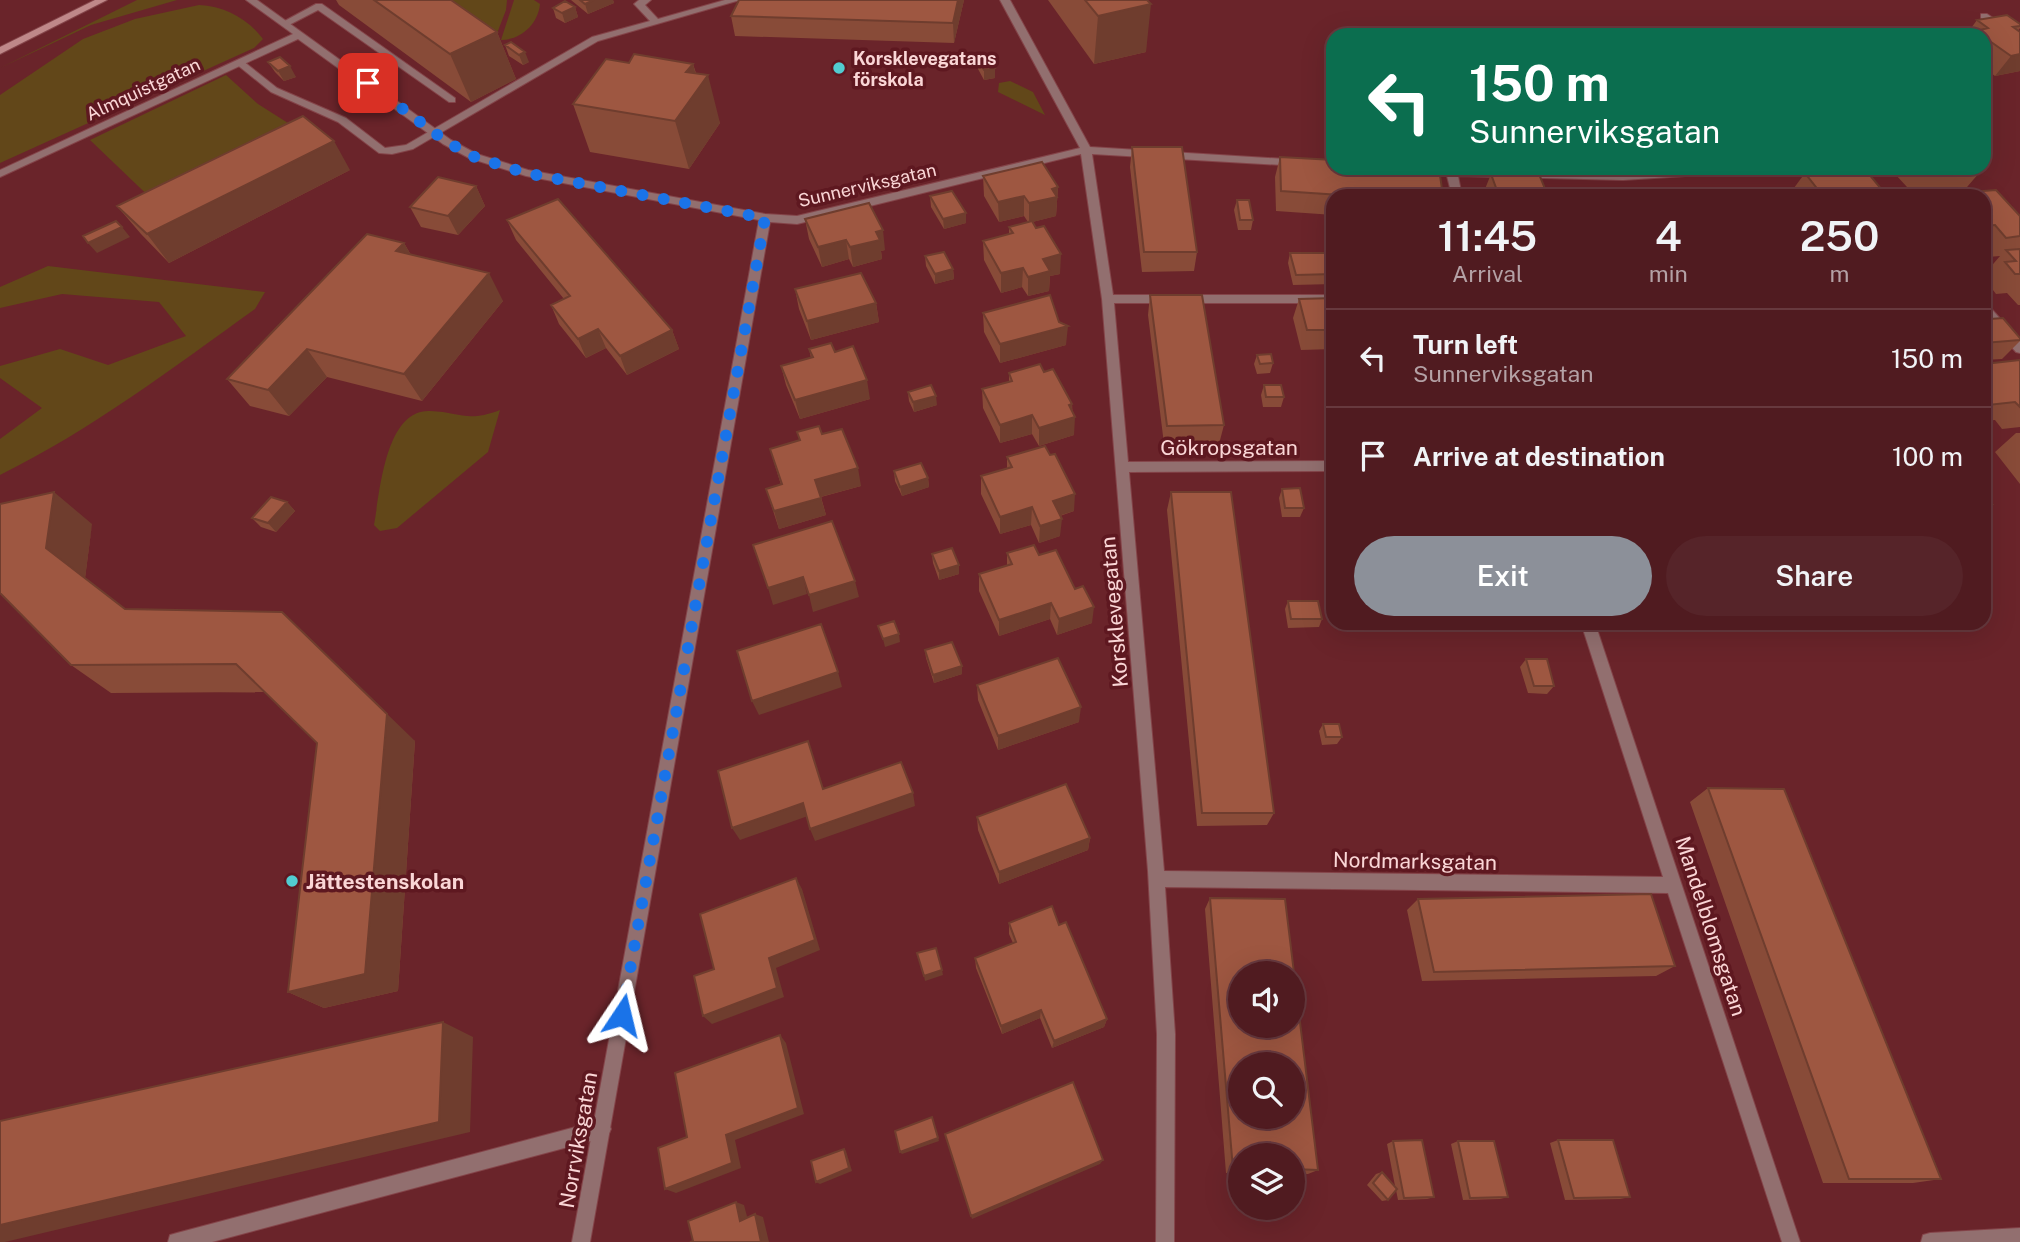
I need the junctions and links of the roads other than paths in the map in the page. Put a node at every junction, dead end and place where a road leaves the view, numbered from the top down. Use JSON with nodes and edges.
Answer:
{"nodes":[{"id":1,"x":102,"y":0,"type":"edge"},
{"id":2,"x":250,"y":0,"type":"edge"},
{"id":3,"x":646,"y":0,"type":"edge"},
{"id":4,"x":735,"y":0,"type":"edge"},
{"id":5,"x":1006,"y":0,"type":"edge"},
{"id":6,"x":1984,"y":16,"type":"edge"},
{"id":7,"x":655,"y":21,"type":"junction"},
{"id":8,"x":286,"y":23,"type":"junction"},
{"id":9,"x":299,"y":35,"type":"junction"},
{"id":10,"x":2020,"y":40,"type":"edge"},
{"id":11,"x":0,"y":51,"type":"edge"},
{"id":12,"x":240,"y":63,"type":"junction"},
{"id":13,"x":452,"y":100,"type":"edge"},
{"id":14,"x":435,"y":132,"type":"junction"},
{"id":15,"x":1086,"y":150,"type":"junction"},
{"id":16,"x":1326,"y":165,"type":"edge"},
{"id":17,"x":0,"y":174,"type":"edge"},
{"id":18,"x":1509,"y":175,"type":"edge"},
{"id":19,"x":1654,"y":175,"type":"edge"},
{"id":20,"x":765,"y":218,"type":"junction"},
{"id":21,"x":1108,"y":299,"type":"junction"},
{"id":22,"x":1326,"y":299,"type":"edge"},
{"id":23,"x":1991,"y":316,"type":"edge"},
{"id":24,"x":2020,"y":349,"type":"edge"},
{"id":25,"x":1326,"y":466,"type":"edge"},
{"id":26,"x":1124,"y":467,"type":"junction"},
{"id":27,"x":1590,"y":630,"type":"edge"},
{"id":28,"x":1157,"y":879,"type":"junction"},
{"id":29,"x":1673,"y":885,"type":"junction"},
{"id":30,"x":602,"y":1129,"type":"junction"},
{"id":31,"x":2020,"y":1237,"type":"edge"},
{"id":32,"x":177,"y":1242,"type":"edge"},
{"id":33,"x":581,"y":1242,"type":"edge"},
{"id":34,"x":1165,"y":1242,"type":"edge"},
{"id":35,"x":1791,"y":1242,"type":"edge"},
{"id":36,"x":1930,"y":1242,"type":"edge"}],
"edges":[{"from":1,"to":11,"type":"street"},
{"from":2,"to":8,"type":"street","name":"Sunnerviksgatan"},
{"from":3,"to":7,"type":"street"},
{"from":4,"to":7,"type":"street"},
{"from":5,"to":15,"type":"street","name":"Korsklevegatan"},
{"from":6,"to":10,"type":"street"},
{"from":7,"to":14,"type":"street"},
{"from":8,"to":9,"type":"street","name":"Sunnerviksgatan"},
{"from":8,"to":13,"type":"street"},
{"from":9,"to":12,"type":"street","name":"Almquistgatan"},
{"from":9,"to":14,"type":"street","name":"Sunnerviksgatan"},
{"from":12,"to":14,"type":"street"},
{"from":12,"to":17,"type":"street","name":"Almquistgatan"},
{"from":14,"to":20,"type":"street","name":"Sunnerviksgatan"},
{"from":15,"to":16,"type":"street","name":"Sunnerviksgatan"},
{"from":15,"to":20,"type":"street","name":"Sunnerviksgatan"},
{"from":15,"to":21,"type":"street","name":"Korsklevegatan"},
{"from":18,"to":19,"type":"street"},
{"from":20,"to":30,"type":"street","name":"Norrviksgatan"},
{"from":21,"to":22,"type":"street"},
{"from":21,"to":26,"type":"street","name":"Korsklevegatan"},
{"from":23,"to":24,"type":"street"},
{"from":25,"to":26,"type":"street","name":"Gökropsgatan"},
{"from":26,"to":28,"type":"street","name":"Korsklevegatan"},
{"from":27,"to":29,"type":"street","name":"Mandelblomsgatan"},
{"from":28,"to":29,"type":"street","name":"Nordmarksgatan"},
{"from":28,"to":34,"type":"street","name":"Korsklevegatan"},
{"from":29,"to":35,"type":"street","name":"Mandelblomsgatan"},
{"from":30,"to":32,"type":"street"},
{"from":30,"to":33,"type":"street","name":"Norrviksgatan"},
{"from":31,"to":36,"type":"street"}]}
